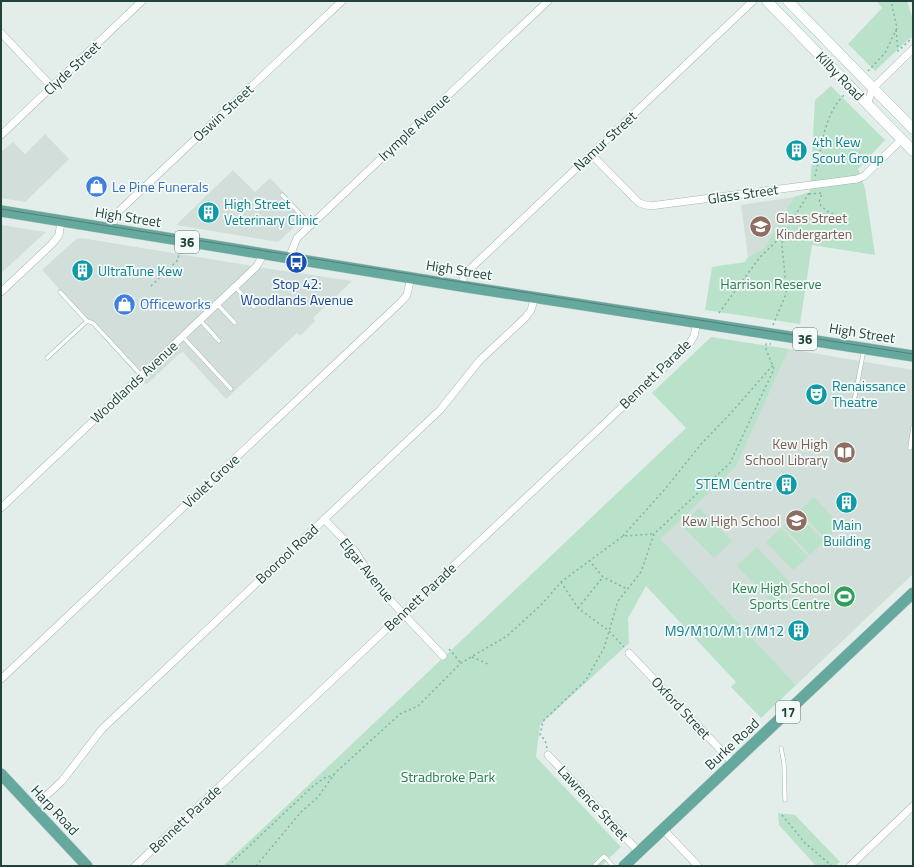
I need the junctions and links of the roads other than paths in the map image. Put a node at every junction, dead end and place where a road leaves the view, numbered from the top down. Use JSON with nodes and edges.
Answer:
{"nodes":[{"id":1,"x":142,"y":1,"type":"edge"},
{"id":2,"x":342,"y":1,"type":"edge"},
{"id":3,"x":548,"y":1,"type":"edge"},
{"id":4,"x":753,"y":1,"type":"edge"},
{"id":5,"x":767,"y":1,"type":"edge"},
{"id":6,"x":788,"y":1,"type":"edge"},
{"id":7,"x":1,"y":34,"type":"edge"},
{"id":8,"x":913,"y":49,"type":"edge"},
{"id":9,"x":52,"y":87,"type":"junction"},
{"id":10,"x":873,"y":88,"type":"junction"},
{"id":11,"x":867,"y":104,"type":"junction"},
{"id":12,"x":913,"y":129,"type":"edge"},
{"id":13,"x":1,"y":134,"type":"edge"},
{"id":14,"x":902,"y":139,"type":"junction"},
{"id":15,"x":913,"y":151,"type":"edge"},
{"id":16,"x":591,"y":154,"type":"junction"},
{"id":17,"x":282,"y":195,"type":"dead end"},
{"id":18,"x":1,"y":211,"type":"edge"},
{"id":19,"x":61,"y":221,"type":"junction"},
{"id":20,"x":311,"y":225,"type":"junction"},
{"id":21,"x":110,"y":229,"type":"junction"},
{"id":22,"x":264,"y":254,"type":"junction"},
{"id":23,"x":289,"y":258,"type":"junction"},
{"id":24,"x":411,"y":277,"type":"junction"},
{"id":25,"x":461,"y":286,"type":"junction"},
{"id":26,"x":235,"y":287,"type":"junction"},
{"id":27,"x":1,"y":292,"type":"edge"},
{"id":28,"x":60,"y":292,"type":"dead end"},
{"id":29,"x":535,"y":297,"type":"junction"},
{"id":30,"x":216,"y":304,"type":"junction"},
{"id":31,"x":254,"y":307,"type":"dead end"},
{"id":32,"x":200,"y":320,"type":"junction"},
{"id":33,"x":87,"y":321,"type":"junction"},
{"id":34,"x":697,"y":322,"type":"junction"},
{"id":35,"x":235,"y":323,"type":"dead end"},
{"id":36,"x":182,"y":336,"type":"junction"},
{"id":37,"x":219,"y":341,"type":"dead end"},
{"id":38,"x":864,"y":348,"type":"junction"},
{"id":39,"x":913,"y":356,"type":"edge"},
{"id":40,"x":47,"y":358,"type":"dead end"},
{"id":41,"x":141,"y":375,"type":"junction"},
{"id":42,"x":231,"y":390,"type":"dead end"},
{"id":43,"x":872,"y":405,"type":"dead end"},
{"id":44,"x":913,"y":427,"type":"edge"},
{"id":45,"x":910,"y":448,"type":"dead end"},
{"id":46,"x":1,"y":508,"type":"edge"},
{"id":47,"x":324,"y":519,"type":"junction"},
{"id":48,"x":913,"y":593,"type":"edge"},
{"id":49,"x":403,"y":613,"type":"junction"},
{"id":50,"x":629,"y":653,"type":"road end"},
{"id":51,"x":443,"y":656,"type":"dead end"},
{"id":52,"x":1,"y":679,"type":"edge"},
{"id":53,"x":781,"y":748,"type":"dead end"},
{"id":54,"x":548,"y":755,"type":"road end"},
{"id":55,"x":733,"y":763,"type":"junction"},
{"id":56,"x":1,"y":774,"type":"edge"},
{"id":57,"x":785,"y":800,"type":"dead end"},
{"id":58,"x":913,"y":806,"type":"edge"},
{"id":59,"x":33,"y":808,"type":"junction"},
{"id":60,"x":663,"y":829,"type":"junction"},
{"id":61,"x":639,"y":852,"type":"junction"},
{"id":62,"x":87,"y":866,"type":"edge"},
{"id":63,"x":135,"y":866,"type":"edge"},
{"id":64,"x":594,"y":866,"type":"edge"},
{"id":65,"x":614,"y":866,"type":"edge"},
{"id":66,"x":624,"y":866,"type":"edge"},
{"id":67,"x":698,"y":866,"type":"edge"},
{"id":68,"x":850,"y":866,"type":"edge"}],
"edges":[{"from":1,"to":9,"type":"street","name":"Clyde Street"},
{"from":2,"to":21,"type":"street","name":"Oswin Street"},
{"from":3,"to":20,"type":"street","name":"Irymple Avenue"},
{"from":4,"to":16,"type":"street","name":"Namur Street"},
{"from":5,"to":11,"type":"street","name":"Kilby Road"},
{"from":6,"to":10,"type":"street","name":"Kilby Road"},
{"from":7,"to":9,"type":"street"},
{"from":8,"to":10,"type":"street"},
{"from":9,"to":13,"type":"street","name":"Clyde Street"},
{"from":10,"to":11,"type":"street"},
{"from":10,"to":12,"type":"street","name":"Kilby Road"},
{"from":11,"to":14,"type":"street","name":"Kilby Road"},
{"from":14,"to":15,"type":"street","name":"Kilby Road"},
{"from":14,"to":16,"type":"street","name":"Glass Street"},
{"from":16,"to":25,"type":"street","name":"Namur Street"},
{"from":17,"to":20,"type":"lane"},
{"from":18,"to":19,"type":"main road","name":"High Street","number":"36"},
{"from":19,"to":21,"type":"main road","name":"High Street","number":"36"},
{"from":19,"to":27,"type":"street"},
{"from":20,"to":23,"type":"street","name":"Irymple Avenue"},
{"from":21,"to":22,"type":"main road","name":"High Street","number":"36"},
{"from":22,"to":23,"type":"main road","name":"High Street","number":"36"},
{"from":22,"to":26,"type":"street","name":"Woodlands Avenue"},
{"from":23,"to":24,"type":"main road","name":"High Street","number":"36"},
{"from":24,"to":25,"type":"main road","name":"High Street","number":"36"},
{"from":24,"to":52,"type":"street","name":"Violet Grove"},
{"from":25,"to":29,"type":"main road","name":"High Street","number":"36"},
{"from":26,"to":30,"type":"street","name":"Woodlands Avenue"},
{"from":26,"to":31,"type":"lane"},
{"from":28,"to":33,"type":"lane"},
{"from":29,"to":34,"type":"main road","name":"High Street","number":"36"},
{"from":29,"to":47,"type":"street","name":"Boorool Road"},
{"from":30,"to":32,"type":"street","name":"Woodlands Avenue"},
{"from":30,"to":35,"type":"lane"},
{"from":32,"to":36,"type":"street","name":"Woodlands Avenue"},
{"from":32,"to":37,"type":"lane"},
{"from":33,"to":40,"type":"lane"},
{"from":33,"to":41,"type":"lane"},
{"from":34,"to":38,"type":"main road","name":"High Street","number":"36"},
{"from":34,"to":49,"type":"street","name":"Bennett Parade"},
{"from":36,"to":41,"type":"street","name":"Woodlands Avenue"},
{"from":36,"to":42,"type":"lane"},
{"from":38,"to":39,"type":"main road","name":"High Street","number":"36"},
{"from":38,"to":43,"type":"lane"},
{"from":41,"to":46,"type":"street","name":"Woodlands Avenue"},
{"from":44,"to":45,"type":"lane"},
{"from":47,"to":49,"type":"street","name":"Elgar Avenue"},
{"from":47,"to":59,"type":"street","name":"Boorool Road"},
{"from":48,"to":55,"type":"main road","name":"Burke Road","number":"17"},
{"from":49,"to":51,"type":"street","name":"Elgar Avenue"},
{"from":49,"to":63,"type":"street","name":"Bennett Parade"},
{"from":50,"to":55,"type":"street","name":"Oxford Street"},
{"from":53,"to":57,"type":"lane"},
{"from":54,"to":61,"type":"street","name":"Lawrence Street"},
{"from":55,"to":60,"type":"main road","name":"Burke Road","number":"17"},
{"from":56,"to":59,"type":"main road","name":"Harp Road"},
{"from":58,"to":68,"type":"street"},
{"from":59,"to":62,"type":"main road","name":"Harp Road"},
{"from":60,"to":61,"type":"main road","name":"Burke Road","number":"17"},
{"from":60,"to":67,"type":"street"},
{"from":61,"to":66,"type":"main road","name":"Burke Road","number":"17"},
{"from":64,"to":65,"type":"lane"}]}
